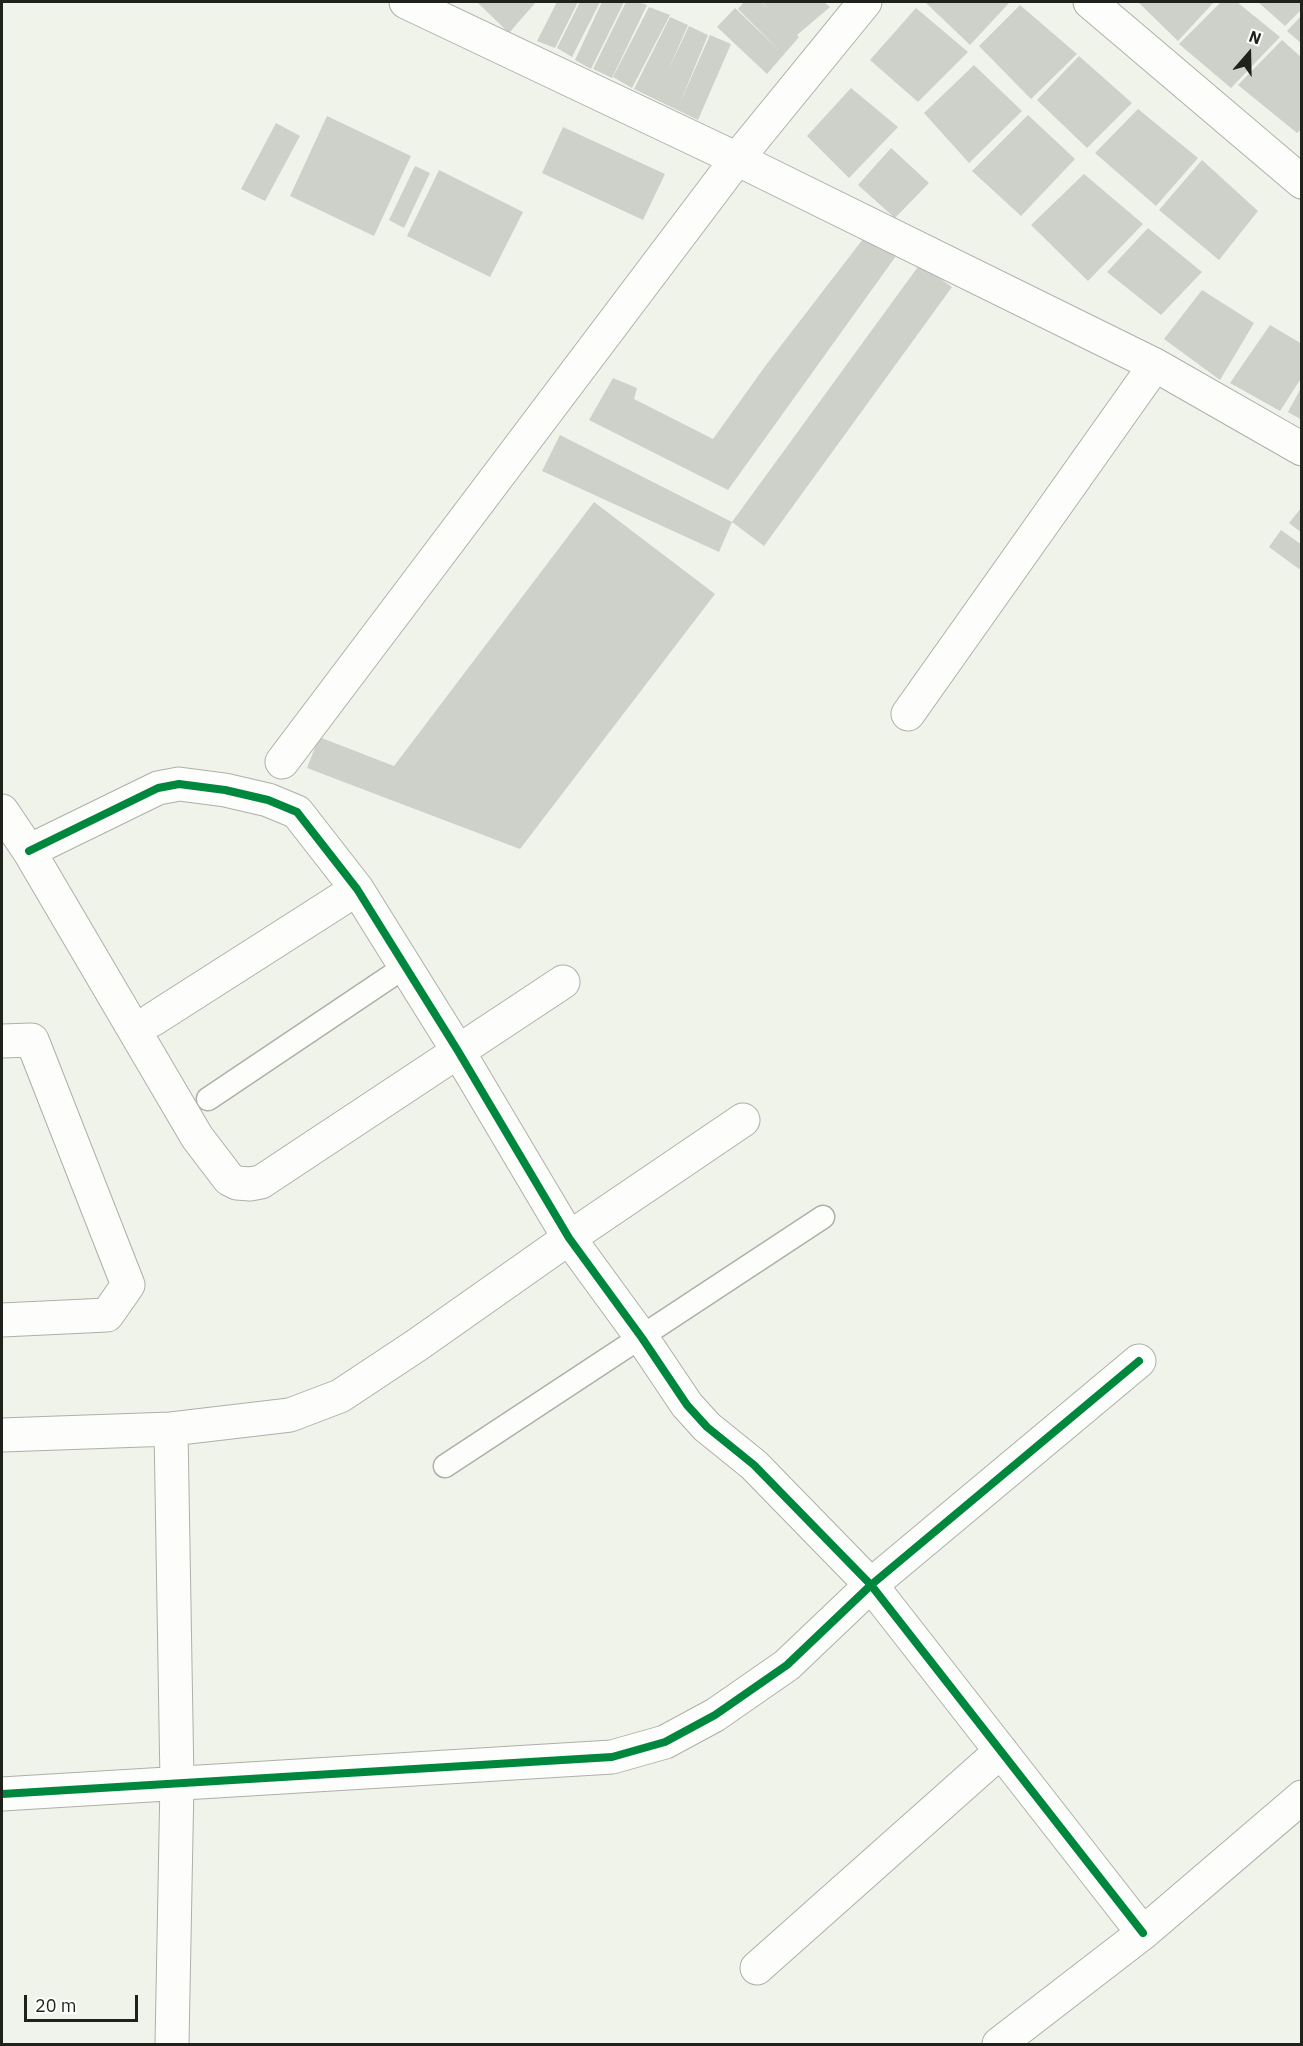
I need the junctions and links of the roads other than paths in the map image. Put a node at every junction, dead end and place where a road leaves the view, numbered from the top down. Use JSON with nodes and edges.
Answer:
{"nodes":[{"id":1,"x":406,"y":2,"type":"edge"},
{"id":2,"x":865,"y":2,"type":"edge"},
{"id":3,"x":1090,"y":2,"type":"edge"},
{"id":4,"x":736,"y":159,"type":"junction"},
{"id":5,"x":1302,"y":182,"type":"edge"},
{"id":6,"x":1155,"y":365,"type":"junction"},
{"id":7,"x":1302,"y":449,"type":"edge"},
{"id":8,"x":908,"y":714,"type":"dead end"},
{"id":9,"x":282,"y":762,"type":"dead end"},
{"id":10,"x":2,"y":811,"type":"edge"},
{"id":11,"x":29,"y":851,"type":"junction"},
{"id":12,"x":357,"y":889,"type":"junction"},
{"id":13,"x":406,"y":966,"type":"junction"},
{"id":14,"x":563,"y":982,"type":"dead end"},
{"id":15,"x":152,"y":1020,"type":"dead end"},
{"id":16,"x":2,"y":1041,"type":"edge"},
{"id":17,"x":458,"y":1051,"type":"junction"},
{"id":18,"x":208,"y":1099,"type":"dead end"},
{"id":19,"x":743,"y":1120,"type":"dead end"},
{"id":20,"x":824,"y":1217,"type":"dead end"},
{"id":21,"x":569,"y":1238,"type":"junction"},
{"id":22,"x":2,"y":1320,"type":"edge"},
{"id":23,"x":642,"y":1338,"type":"junction"},
{"id":24,"x":1139,"y":1361,"type":"dead end"},
{"id":25,"x":171,"y":1429,"type":"junction"},
{"id":26,"x":2,"y":1436,"type":"edge"},
{"id":27,"x":445,"y":1466,"type":"dead end"},
{"id":28,"x":871,"y":1585,"type":"junction"},
{"id":29,"x":1001,"y":1751,"type":"junction"},
{"id":30,"x":177,"y":1782,"type":"junction"},
{"id":31,"x":2,"y":1794,"type":"edge"},
{"id":32,"x":1302,"y":1797,"type":"edge"},
{"id":33,"x":1143,"y":1933,"type":"junction"},
{"id":34,"x":757,"y":1968,"type":"dead end"},
{"id":35,"x":172,"y":2044,"type":"edge"},
{"id":36,"x":999,"y":2044,"type":"edge"}],
"edges":[{"from":1,"to":4,"type":"street"},
{"from":2,"to":4,"type":"street"},
{"from":3,"to":5,"type":"street"},
{"from":4,"to":6,"type":"street"},
{"from":4,"to":9,"type":"street"},
{"from":6,"to":7,"type":"street"},
{"from":6,"to":8,"type":"street"},
{"from":10,"to":11,"type":"street"},
{"from":11,"to":12,"type":"street"},
{"from":11,"to":17,"type":"street"},
{"from":12,"to":13,"type":"street"},
{"from":12,"to":15,"type":"street"},
{"from":13,"to":17,"type":"street"},
{"from":13,"to":18,"type":"lane"},
{"from":14,"to":17,"type":"street"},
{"from":16,"to":22,"type":"street"},
{"from":17,"to":21,"type":"street"},
{"from":19,"to":21,"type":"street"},
{"from":20,"to":23,"type":"lane"},
{"from":21,"to":23,"type":"street"},
{"from":21,"to":25,"type":"street"},
{"from":23,"to":27,"type":"lane"},
{"from":23,"to":28,"type":"street"},
{"from":24,"to":28,"type":"street"},
{"from":25,"to":26,"type":"street"},
{"from":25,"to":30,"type":"street"},
{"from":28,"to":29,"type":"street"},
{"from":28,"to":30,"type":"street"},
{"from":29,"to":33,"type":"street"},
{"from":29,"to":34,"type":"street"},
{"from":30,"to":31,"type":"street"},
{"from":30,"to":35,"type":"street"},
{"from":32,"to":33,"type":"street"},
{"from":33,"to":36,"type":"street"}]}
